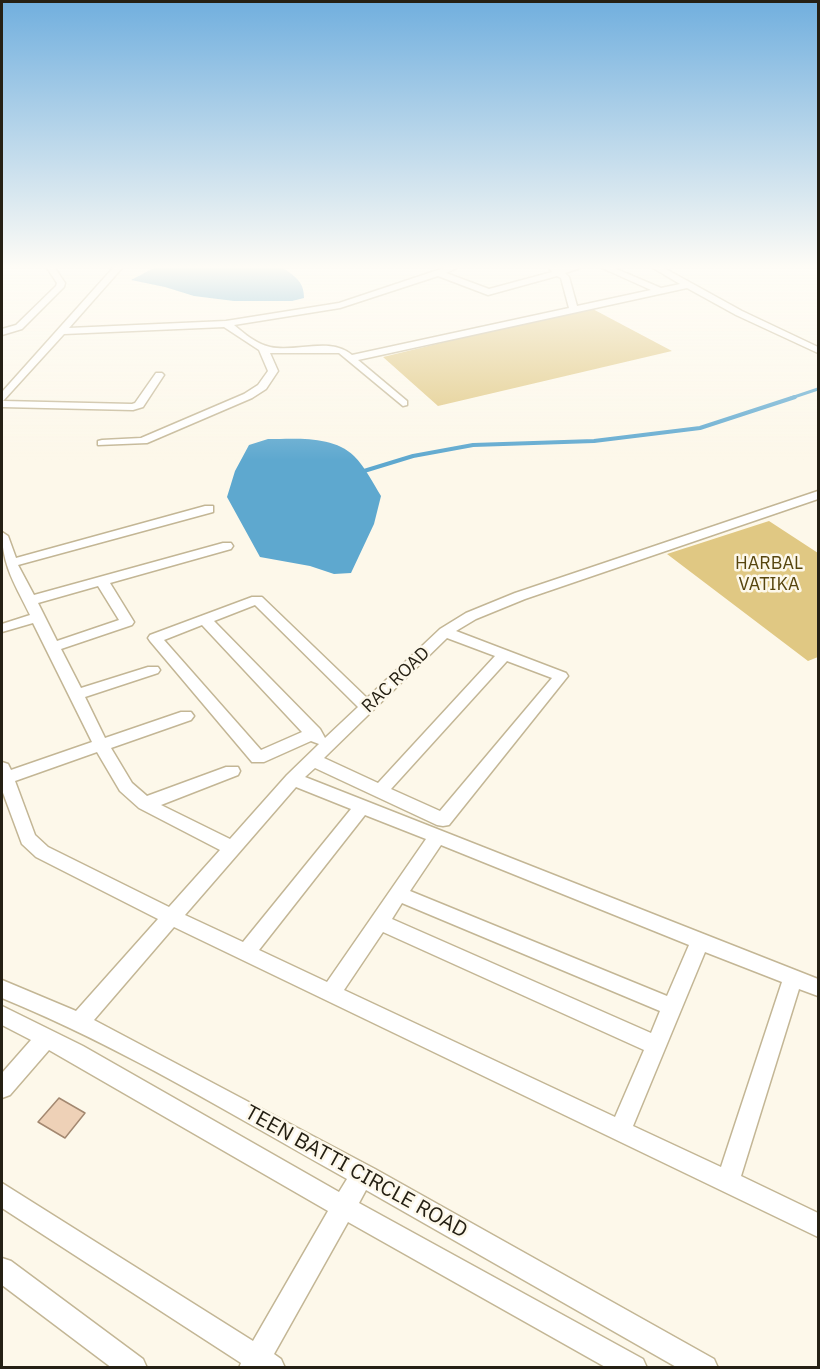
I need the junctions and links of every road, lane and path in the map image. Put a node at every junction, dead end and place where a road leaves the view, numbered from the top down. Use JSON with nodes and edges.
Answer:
{"nodes":[{"id":1,"x":53,"y":332,"type":"edge"},
{"id":2,"x":60,"y":332,"type":"edge"},
{"id":3,"x":238,"y":332,"type":"edge"},
{"id":4,"x":473,"y":332,"type":"edge"},
{"id":5,"x":780,"y":332,"type":"edge"},
{"id":6,"x":262,"y":348,"type":"junction"},
{"id":7,"x":819,"y":350,"type":"edge"},
{"id":8,"x":352,"y":358,"type":"junction"},
{"id":9,"x":159,"y":375,"type":"dead end"},
{"id":10,"x":2,"y":385,"type":"edge"},
{"id":11,"x":2,"y":398,"type":"edge"},
{"id":12,"x":403,"y":403,"type":"dead end"},
{"id":13,"x":2,"y":404,"type":"edge"},
{"id":14,"x":102,"y":443,"type":"dead end"},
{"id":15,"x":819,"y":495,"type":"edge"},
{"id":16,"x":209,"y":509,"type":"dead end"},
{"id":17,"x":2,"y":536,"type":"edge"},
{"id":18,"x":227,"y":546,"type":"dead end"},
{"id":19,"x":11,"y":563,"type":"junction"},
{"id":20,"x":102,"y":580,"type":"junction"},
{"id":21,"x":29,"y":601,"type":"junction"},
{"id":22,"x":37,"y":617,"type":"junction"},
{"id":23,"x":204,"y":620,"type":"junction"},
{"id":24,"x":2,"y":628,"type":"edge"},
{"id":25,"x":446,"y":632,"type":"junction"},
{"id":26,"x":52,"y":647,"type":"junction"},
{"id":27,"x":504,"y":654,"type":"junction"},
{"id":28,"x":153,"y":670,"type":"dead end"},
{"id":29,"x":76,"y":695,"type":"junction"},
{"id":30,"x":368,"y":707,"type":"junction"},
{"id":31,"x":186,"y":716,"type":"dead end"},
{"id":32,"x":314,"y":733,"type":"junction"},
{"id":33,"x":101,"y":745,"type":"junction"},
{"id":34,"x":326,"y":748,"type":"junction"},
{"id":35,"x":313,"y":760,"type":"junction"},
{"id":36,"x":232,"y":771,"type":"dead end"},
{"id":37,"x":3,"y":775,"type":"edge"},
{"id":38,"x":293,"y":779,"type":"junction"},
{"id":39,"x":380,"y":791,"type":"junction"},
{"id":40,"x":145,"y":804,"type":"junction"},
{"id":41,"x":362,"y":807,"type":"junction"},
{"id":42,"x":437,"y":837,"type":"junction"},
{"id":43,"x":233,"y":848,"type":"junction"},
{"id":44,"x":399,"y":894,"type":"junction"},
{"id":45,"x":172,"y":917,"type":"junction"},
{"id":46,"x":379,"y":922,"type":"junction"},
{"id":47,"x":700,"y":941,"type":"junction"},
{"id":48,"x":246,"y":952,"type":"junction"},
{"id":49,"x":793,"y":978,"type":"junction"},
{"id":50,"x":819,"y":988,"type":"edge"},
{"id":51,"x":2,"y":989,"type":"edge"},
{"id":52,"x":331,"y":993,"type":"junction"},
{"id":53,"x":672,"y":1007,"type":"junction"},
{"id":54,"x":2,"y":1015,"type":"edge"},
{"id":55,"x":79,"y":1022,"type":"junction"},
{"id":56,"x":46,"y":1038,"type":"junction"},
{"id":57,"x":656,"y":1045,"type":"junction"},
{"id":58,"x":2,"y":1088,"type":"edge"},
{"id":59,"x":620,"y":1131,"type":"junction"},
{"id":60,"x":362,"y":1175,"type":"junction"},
{"id":61,"x":728,"y":1182,"type":"junction"},
{"id":62,"x":2,"y":1195,"type":"edge"},
{"id":63,"x":344,"y":1206,"type":"junction"},
{"id":64,"x":819,"y":1226,"type":"edge"},
{"id":65,"x":2,"y":1270,"type":"edge"},
{"id":66,"x":260,"y":1364,"type":"edge"},
{"id":67,"x":134,"y":1368,"type":"edge"},
{"id":68,"x":634,"y":1368,"type":"edge"},
{"id":69,"x":705,"y":1368,"type":"edge"}],
"edges":[{"from":1,"to":10,"type":"street"},
{"from":2,"to":11,"type":"street"},
{"from":3,"to":6,"type":"street"},
{"from":4,"to":8,"type":"street"},
{"from":5,"to":7,"type":"street"},
{"from":6,"to":8,"type":"street"},
{"from":6,"to":14,"type":"street"},
{"from":8,"to":12,"type":"street"},
{"from":9,"to":13,"type":"street"},
{"from":15,"to":25,"type":"street","name":"RAC ROAD"},
{"from":16,"to":19,"type":"street"},
{"from":17,"to":19,"type":"street"},
{"from":18,"to":20,"type":"street"},
{"from":19,"to":21,"type":"street"},
{"from":20,"to":21,"type":"street"},
{"from":20,"to":26,"type":"street"},
{"from":21,"to":22,"type":"street"},
{"from":22,"to":24,"type":"street"},
{"from":22,"to":26,"type":"street"},
{"from":23,"to":30,"type":"street"},
{"from":23,"to":32,"type":"street"},
{"from":23,"to":32,"type":"street"},
{"from":25,"to":27,"type":"street"},
{"from":25,"to":30,"type":"street","name":"RAC ROAD"},
{"from":26,"to":29,"type":"street"},
{"from":27,"to":39,"type":"street"},
{"from":27,"to":39,"type":"street"},
{"from":28,"to":29,"type":"street"},
{"from":29,"to":33,"type":"street"},
{"from":30,"to":34,"type":"street","name":"RAC ROAD"},
{"from":31,"to":33,"type":"street"},
{"from":32,"to":34,"type":"street"},
{"from":33,"to":37,"type":"street"},
{"from":33,"to":40,"type":"street"},
{"from":34,"to":35,"type":"street","name":"RAC ROAD"},
{"from":35,"to":38,"type":"street","name":"RAC ROAD"},
{"from":35,"to":39,"type":"street"},
{"from":36,"to":40,"type":"street"},
{"from":37,"to":45,"type":"street"},
{"from":38,"to":41,"type":"street"},
{"from":38,"to":43,"type":"street","name":"RAC ROAD"},
{"from":40,"to":43,"type":"street"},
{"from":41,"to":42,"type":"street"},
{"from":41,"to":48,"type":"street"},
{"from":42,"to":44,"type":"street"},
{"from":42,"to":47,"type":"street"},
{"from":43,"to":45,"type":"street","name":"RAC ROAD"},
{"from":44,"to":46,"type":"street"},
{"from":44,"to":53,"type":"street"},
{"from":45,"to":48,"type":"street"},
{"from":45,"to":55,"type":"street","name":"RAC ROAD"},
{"from":46,"to":52,"type":"street"},
{"from":46,"to":57,"type":"street"},
{"from":47,"to":49,"type":"street"},
{"from":47,"to":53,"type":"street"},
{"from":48,"to":52,"type":"street"},
{"from":49,"to":50,"type":"street"},
{"from":49,"to":61,"type":"street"},
{"from":51,"to":55,"type":"street","name":"TEEN BATTI CIRCLE ROAD"},
{"from":52,"to":59,"type":"street"},
{"from":53,"to":57,"type":"street"},
{"from":54,"to":56,"type":"street"},
{"from":55,"to":60,"type":"street","name":"TEEN BATTI CIRCLE ROAD"},
{"from":56,"to":58,"type":"street"},
{"from":56,"to":63,"type":"street"},
{"from":57,"to":59,"type":"street"},
{"from":59,"to":61,"type":"street"},
{"from":60,"to":63,"type":"street"},
{"from":60,"to":69,"type":"street","name":"TEEN BATTI CIRCLE ROAD"},
{"from":61,"to":64,"type":"street"},
{"from":62,"to":66,"type":"street"},
{"from":63,"to":66,"type":"street"},
{"from":63,"to":68,"type":"street"},
{"from":65,"to":67,"type":"street"}]}
